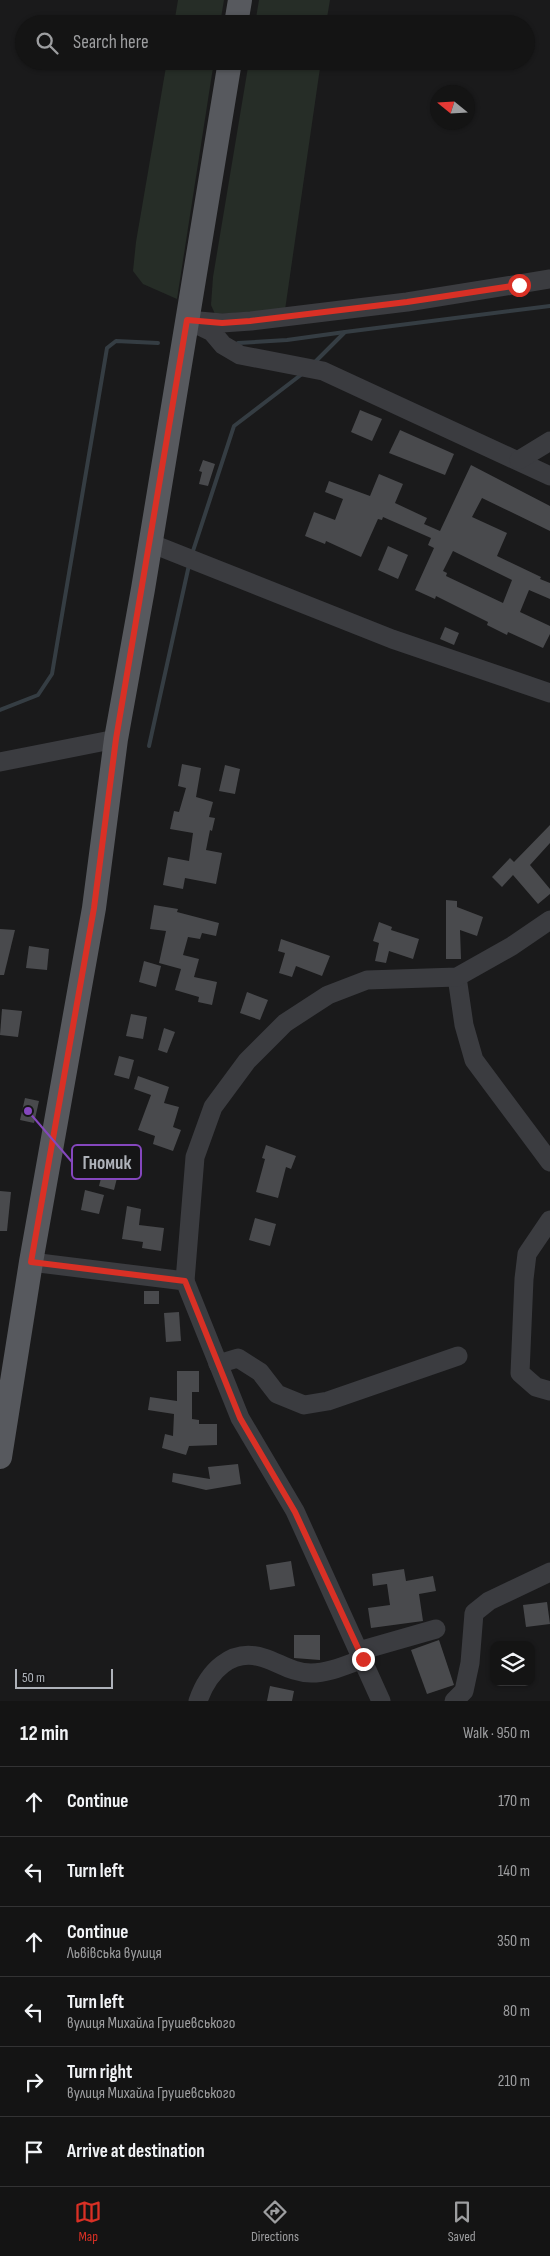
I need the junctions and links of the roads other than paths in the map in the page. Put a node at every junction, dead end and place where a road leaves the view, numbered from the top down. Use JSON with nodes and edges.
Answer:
{"nodes":[{"id":1,"x":240,"y":0,"type":"edge"},
{"id":2,"x":238,"y":15,"type":"edge"},
{"id":3,"x":229,"y":70,"type":"edge"},
{"id":4,"x":550,"y":279,"type":"edge"},
{"id":5,"x":187,"y":320,"type":"junction"},
{"id":6,"x":550,"y":441,"type":"edge"},
{"id":7,"x":519,"y":460,"type":"junction"},
{"id":8,"x":550,"y":476,"type":"edge"},
{"id":9,"x":150,"y":543,"type":"junction"},
{"id":10,"x":550,"y":693,"type":"edge"},
{"id":11,"x":116,"y":739,"type":"junction"},
{"id":12,"x":0,"y":762,"type":"edge"},
{"id":13,"x":550,"y":920,"type":"edge"},
{"id":14,"x":457,"y":977,"type":"junction"},
{"id":15,"x":550,"y":1162,"type":"edge"},
{"id":16,"x":550,"y":1220,"type":"edge"},
{"id":17,"x":31,"y":1262,"type":"junction"},
{"id":18,"x":185,"y":1281,"type":"junction"},
{"id":19,"x":458,"y":1356,"type":"dead end"},
{"id":20,"x":218,"y":1364,"type":"junction"},
{"id":21,"x":550,"y":1391,"type":"edge"},
{"id":22,"x":0,"y":1457,"type":"edge"},
{"id":23,"x":550,"y":1572,"type":"edge"},
{"id":24,"x":436,"y":1629,"type":"dead end"},
{"id":25,"x":361,"y":1655,"type":"junction"},
{"id":26,"x":198,"y":1701,"type":"edge"},
{"id":27,"x":381,"y":1701,"type":"edge"},
{"id":28,"x":454,"y":1701,"type":"edge"}],
"edges":[{"from":1,"to":2,"type":"main road"},
{"from":3,"to":5,"type":"main road"},
{"from":4,"to":5,"type":"street"},
{"from":5,"to":7,"type":"street"},
{"from":5,"to":9,"type":"main road"},
{"from":6,"to":7,"type":"street"},
{"from":7,"to":8,"type":"street"},
{"from":9,"to":10,"type":"street"},
{"from":9,"to":11,"type":"main road"},
{"from":11,"to":12,"type":"street"},
{"from":11,"to":17,"type":"main road"},
{"from":13,"to":14,"type":"street"},
{"from":14,"to":15,"type":"street"},
{"from":14,"to":18,"type":"street"},
{"from":16,"to":21,"type":"street"},
{"from":17,"to":18,"type":"street"},
{"from":17,"to":22,"type":"main road"},
{"from":18,"to":20,"type":"street"},
{"from":19,"to":20,"type":"street"},
{"from":20,"to":25,"type":"street"},
{"from":23,"to":28,"type":"street"},
{"from":24,"to":25,"type":"street"},
{"from":25,"to":26,"type":"street"},
{"from":25,"to":27,"type":"street"}]}
